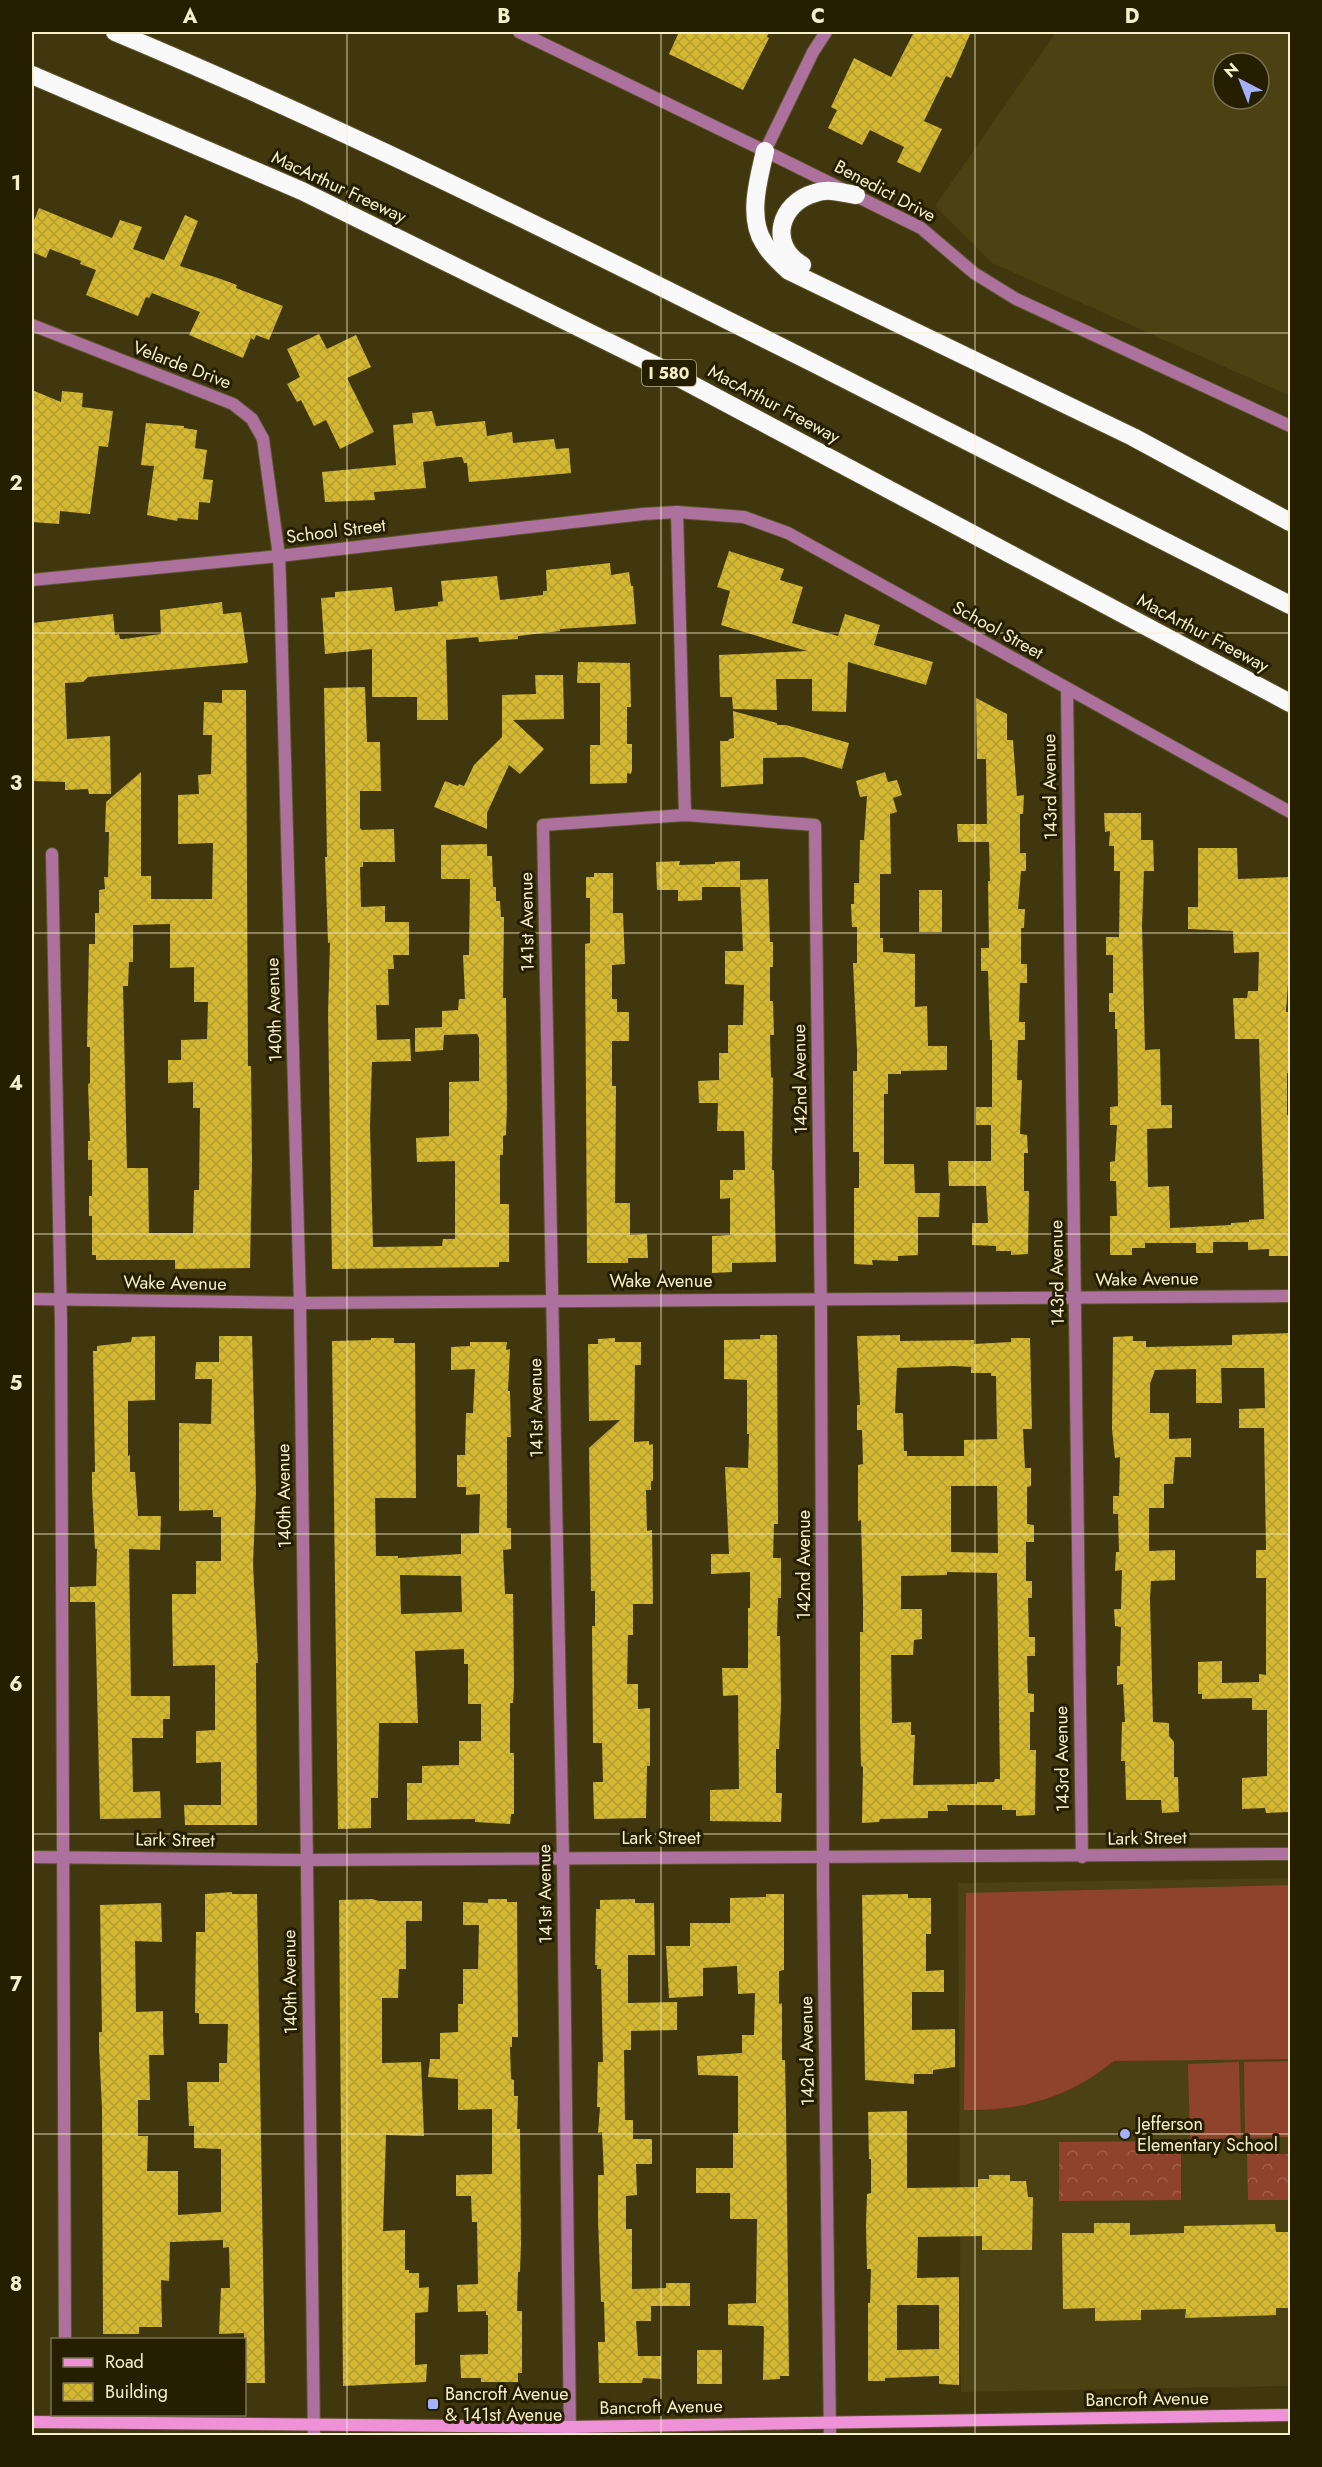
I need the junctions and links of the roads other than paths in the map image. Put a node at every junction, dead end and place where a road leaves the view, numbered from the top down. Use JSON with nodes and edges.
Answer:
{"nodes":[{"id":1,"x":115,"y":32,"type":"edge"},
{"id":2,"x":519,"y":32,"type":"edge"},
{"id":3,"x":826,"y":32,"type":"edge"},
{"id":4,"x":532,"y":34,"type":"edge"},
{"id":5,"x":32,"y":75,"type":"edge"},
{"id":6,"x":765,"y":151,"type":"junction"},
{"id":7,"x":856,"y":195,"type":"junction"},
{"id":8,"x":902,"y":324,"type":"junction"},
{"id":9,"x":32,"y":325,"type":"edge"},
{"id":10,"x":1290,"y":426,"type":"edge"},
{"id":11,"x":677,"y":512,"type":"junction"},
{"id":12,"x":1290,"y":522,"type":"edge"},
{"id":13,"x":279,"y":556,"type":"junction"},
{"id":14,"x":32,"y":580,"type":"edge"},
{"id":15,"x":1290,"y":605,"type":"edge"},
{"id":16,"x":1067,"y":688,"type":"junction"},
{"id":17,"x":1290,"y":703,"type":"edge"},
{"id":18,"x":1290,"y":812,"type":"edge"},
{"id":19,"x":685,"y":815,"type":"junction"},
{"id":20,"x":52,"y":854,"type":"dead end"},
{"id":21,"x":1290,"y":1296,"type":"edge"},
{"id":22,"x":1075,"y":1298,"type":"junction"},
{"id":23,"x":32,"y":1299,"type":"edge"},
{"id":24,"x":60,"y":1299,"type":"junction"},
{"id":25,"x":821,"y":1299,"type":"junction"},
{"id":26,"x":553,"y":1300,"type":"junction"},
{"id":27,"x":300,"y":1303,"type":"junction"},
{"id":28,"x":1290,"y":1854,"type":"edge"},
{"id":29,"x":822,"y":1855,"type":"junction"},
{"id":30,"x":64,"y":1856,"type":"junction"},
{"id":31,"x":32,"y":1857,"type":"edge"},
{"id":32,"x":563,"y":1857,"type":"junction"},
{"id":33,"x":1082,"y":1857,"type":"junction"},
{"id":34,"x":306,"y":1860,"type":"junction"},
{"id":35,"x":65,"y":2338,"type":"edge"},
{"id":36,"x":1290,"y":2415,"type":"edge"},
{"id":37,"x":65,"y":2419,"type":"edge"},
{"id":38,"x":32,"y":2422,"type":"edge"},
{"id":39,"x":830,"y":2422,"type":"junction"},
{"id":40,"x":314,"y":2431,"type":"edge"},
{"id":41,"x":570,"y":2431,"type":"edge"},
{"id":42,"x":830,"y":2436,"type":"edge"}],
"edges":[{"from":1,"to":15,"type":"highway"},
{"from":2,"to":4,"type":"street","name":"Benedict Drive"},
{"from":3,"to":6,"type":"street"},
{"from":4,"to":6,"type":"street","name":"Benedict Drive"},
{"from":5,"to":17,"type":"highway","name":"MacArthur Freeway","number":"I 580"},
{"from":6,"to":7,"type":"street","name":"Benedict Drive"},
{"from":6,"to":8,"type":"highway"},
{"from":7,"to":8,"type":"highway"},
{"from":7,"to":10,"type":"street","name":"Benedict Drive"},
{"from":8,"to":12,"type":"highway"},
{"from":9,"to":13,"type":"street","name":"Velarde Drive"},
{"from":11,"to":13,"type":"street","name":"School Street"},
{"from":11,"to":16,"type":"street","name":"School Street"},
{"from":11,"to":19,"type":"street"},
{"from":13,"to":14,"type":"street","name":"School Street"},
{"from":13,"to":27,"type":"street","name":"140th Avenue"},
{"from":16,"to":18,"type":"street","name":"School Street"},
{"from":16,"to":22,"type":"street","name":"143rd Avenue"},
{"from":19,"to":25,"type":"street","name":"142nd Avenue"},
{"from":19,"to":26,"type":"street","name":"141st Avenue"},
{"from":20,"to":24,"type":"street"},
{"from":21,"to":22,"type":"street","name":"Wake Avenue"},
{"from":22,"to":25,"type":"street","name":"Wake Avenue"},
{"from":22,"to":33,"type":"street","name":"143rd Avenue"},
{"from":23,"to":24,"type":"street","name":"Wake Avenue"},
{"from":24,"to":27,"type":"street","name":"Wake Avenue"},
{"from":24,"to":30,"type":"street"},
{"from":25,"to":26,"type":"street","name":"Wake Avenue"},
{"from":25,"to":29,"type":"street","name":"142nd Avenue"},
{"from":26,"to":27,"type":"street","name":"Wake Avenue"},
{"from":26,"to":32,"type":"street","name":"141st Avenue"},
{"from":27,"to":34,"type":"street","name":"140th Avenue"},
{"from":28,"to":33,"type":"street","name":"Lark Street"},
{"from":29,"to":32,"type":"street","name":"Lark Street"},
{"from":29,"to":33,"type":"street","name":"Lark Street"},
{"from":29,"to":39,"type":"street","name":"142nd Avenue"},
{"from":30,"to":31,"type":"street","name":"Lark Street"},
{"from":30,"to":34,"type":"street","name":"Lark Street"},
{"from":30,"to":35,"type":"street"},
{"from":32,"to":34,"type":"street","name":"Lark Street"},
{"from":32,"to":41,"type":"street","name":"141st Avenue"},
{"from":34,"to":40,"type":"street","name":"140th Avenue"},
{"from":36,"to":39,"type":"main road","name":"Bancroft Avenue"},
{"from":37,"to":38,"type":"main road","name":"Bancroft Avenue"},
{"from":37,"to":40,"type":"main road","name":"Bancroft Avenue"},
{"from":39,"to":41,"type":"main road","name":"Bancroft Avenue"},
{"from":39,"to":42,"type":"street","name":"142nd Avenue"},
{"from":40,"to":41,"type":"main road","name":"Bancroft Avenue"}]}
